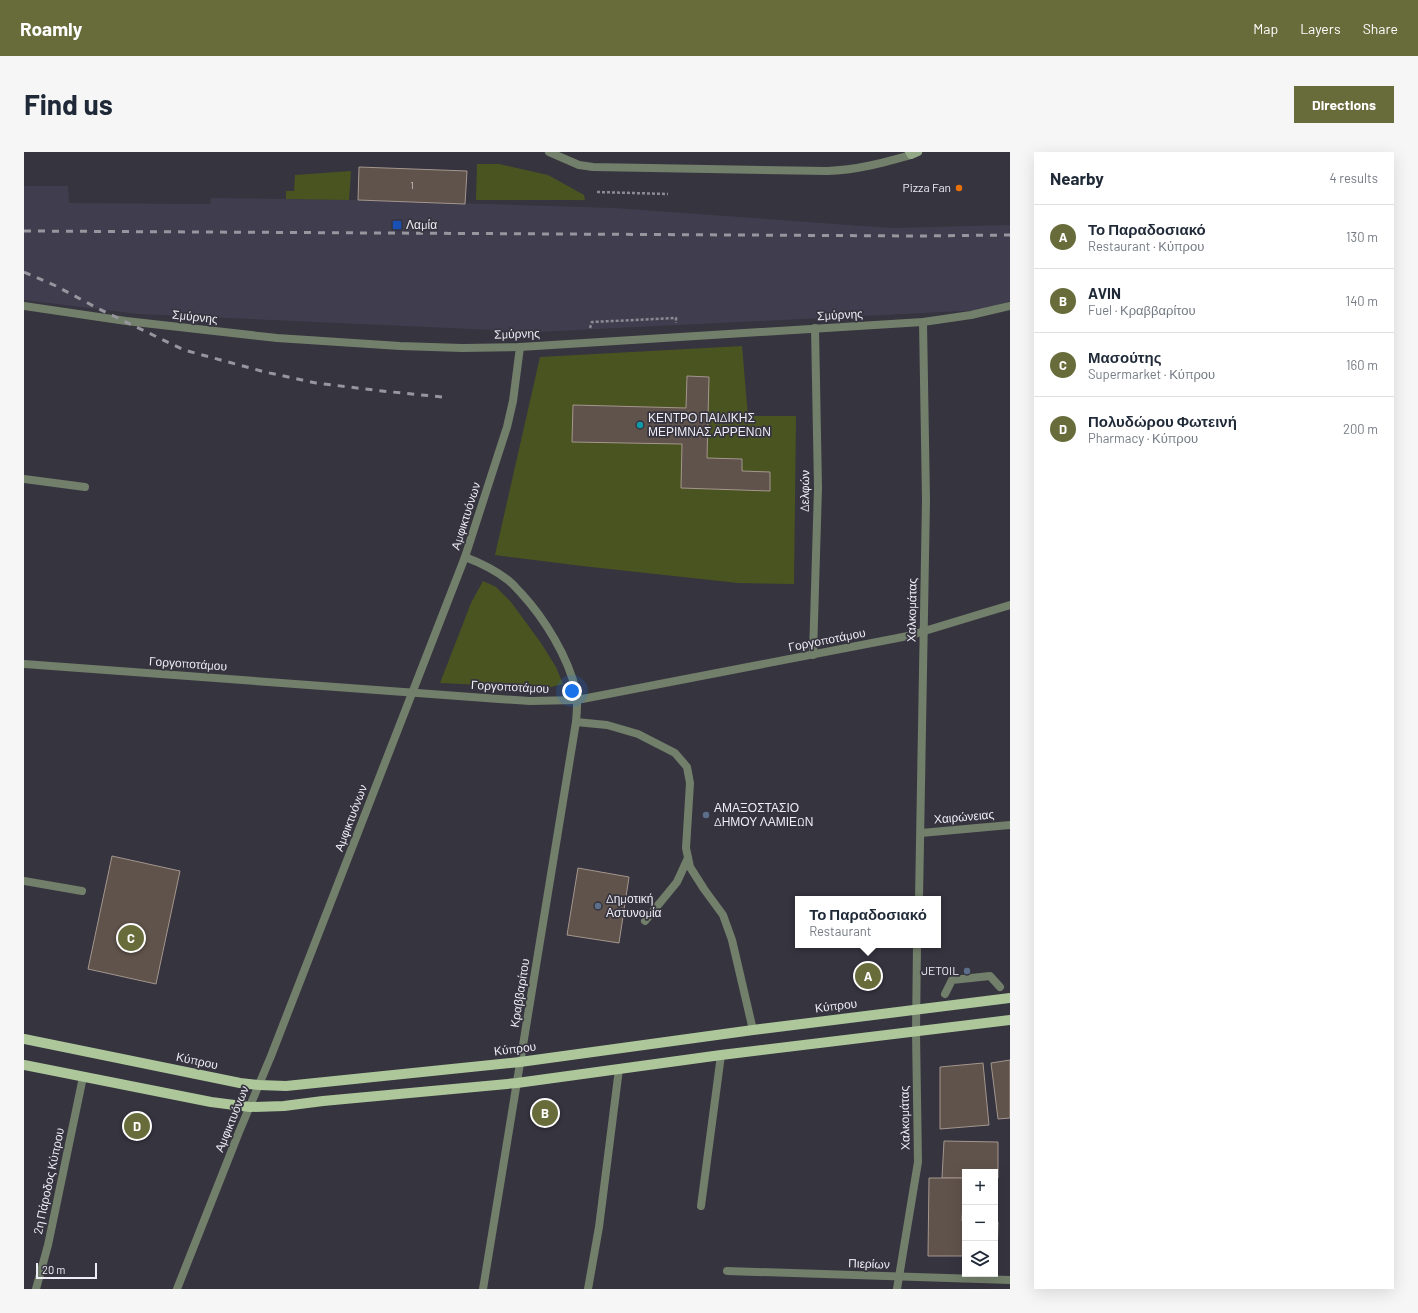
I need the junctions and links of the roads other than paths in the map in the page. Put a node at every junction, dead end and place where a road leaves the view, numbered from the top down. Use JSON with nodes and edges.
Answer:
{"nodes":[{"id":1,"x":549,"y":152,"type":"edge"},
{"id":2,"x":912,"y":153,"type":"edge"},
{"id":3,"x":24,"y":306,"type":"edge"},
{"id":4,"x":1010,"y":306,"type":"edge"},
{"id":5,"x":923,"y":322,"type":"junction"},
{"id":6,"x":816,"y":328,"type":"junction"},
{"id":7,"x":520,"y":347,"type":"junction"},
{"id":8,"x":24,"y":479,"type":"edge"},
{"id":9,"x":85,"y":486,"type":"dead end"},
{"id":10,"x":465,"y":557,"type":"junction"},
{"id":11,"x":1010,"y":604,"type":"edge"},
{"id":12,"x":924,"y":631,"type":"junction"},
{"id":13,"x":813,"y":655,"type":"junction"},
{"id":14,"x":24,"y":664,"type":"edge"},
{"id":15,"x":413,"y":692,"type":"junction"},
{"id":16,"x":577,"y":700,"type":"junction"},
{"id":17,"x":576,"y":722,"type":"junction"},
{"id":18,"x":1010,"y":825,"type":"edge"},
{"id":19,"x":920,"y":833,"type":"junction"},
{"id":20,"x":688,"y":858,"type":"junction"},
{"id":21,"x":24,"y":880,"type":"edge"},
{"id":22,"x":82,"y":891,"type":"dead end"},
{"id":23,"x":919,"y":896,"type":"edge"},
{"id":24,"x":645,"y":920,"type":"dead end"},
{"id":25,"x":917,"y":948,"type":"edge"},
{"id":26,"x":1000,"y":987,"type":"dead end"},
{"id":27,"x":946,"y":994,"type":"dead end"},
{"id":28,"x":1010,"y":998,"type":"edge"},
{"id":29,"x":916,"y":1009,"type":"junction"},
{"id":30,"x":1010,"y":1020,"type":"edge"},
{"id":31,"x":753,"y":1030,"type":"junction"},
{"id":32,"x":916,"y":1032,"type":"junction"},
{"id":33,"x":24,"y":1039,"type":"edge"},
{"id":34,"x":721,"y":1055,"type":"junction"},
{"id":35,"x":520,"y":1062,"type":"junction"},
{"id":36,"x":24,"y":1065,"type":"edge"},
{"id":37,"x":619,"y":1069,"type":"junction"},
{"id":38,"x":83,"y":1077,"type":"junction"},
{"id":39,"x":517,"y":1083,"type":"junction"},
{"id":40,"x":259,"y":1085,"type":"junction"},
{"id":41,"x":250,"y":1107,"type":"junction"},
{"id":42,"x":701,"y":1206,"type":"dead end"},
{"id":43,"x":727,"y":1271,"type":"dead end"},
{"id":44,"x":899,"y":1277,"type":"junction"},
{"id":45,"x":1010,"y":1280,"type":"edge"},
{"id":46,"x":36,"y":1289,"type":"edge"},
{"id":47,"x":177,"y":1289,"type":"edge"},
{"id":48,"x":483,"y":1289,"type":"edge"},
{"id":49,"x":588,"y":1289,"type":"edge"},
{"id":50,"x":897,"y":1289,"type":"edge"}],
"edges":[{"from":1,"to":2,"type":"street"},
{"from":3,"to":7,"type":"street","name":"Σμύρνης"},
{"from":4,"to":5,"type":"street","name":"Σμύρνης"},
{"from":5,"to":6,"type":"street","name":"Σμύρνης"},
{"from":5,"to":12,"type":"street","name":"Χαλκομάτας"},
{"from":6,"to":7,"type":"street","name":"Σμύρνης"},
{"from":6,"to":13,"type":"street","name":"Δελφών"},
{"from":7,"to":10,"type":"street","name":"Αμφικτυόνων"},
{"from":8,"to":9,"type":"street"},
{"from":10,"to":15,"type":"street","name":"Αμφικτυόνων"},
{"from":10,"to":16,"type":"street","name":"Κραββαρίτου"},
{"from":11,"to":12,"type":"street","name":"Γοργοποτάμου"},
{"from":12,"to":13,"type":"street","name":"Γοργοποτάμου"},
{"from":12,"to":19,"type":"street","name":"Χαλκομάτας"},
{"from":13,"to":16,"type":"street","name":"Γοργοποτάμου"},
{"from":14,"to":15,"type":"street","name":"Γοργοποτάμου"},
{"from":15,"to":16,"type":"street","name":"Γοργοποτάμου"},
{"from":15,"to":40,"type":"street","name":"Αμφικτυόνων"},
{"from":16,"to":17,"type":"street","name":"Κραββαρίτου"},
{"from":17,"to":20,"type":"street"},
{"from":17,"to":35,"type":"street","name":"Κραββαρίτου"},
{"from":18,"to":19,"type":"street","name":"Χαιρώνειας"},
{"from":19,"to":23,"type":"street","name":"Χαλκομάτας"},
{"from":20,"to":24,"type":"street"},
{"from":20,"to":31,"type":"street"},
{"from":21,"to":22,"type":"street"},
{"from":25,"to":29,"type":"street","name":"Χαλκομάτας"},
{"from":26,"to":27,"type":"street"},
{"from":28,"to":29,"type":"main road","name":"Κύπρου"},
{"from":29,"to":31,"type":"main road","name":"Κύπρου"},
{"from":29,"to":32,"type":"street","name":"Χαλκομάτας"},
{"from":30,"to":32,"type":"main road"},
{"from":31,"to":35,"type":"main road","name":"Κύπρου"},
{"from":32,"to":34,"type":"main road"},
{"from":32,"to":44,"type":"street","name":"Χαλκομάτας"},
{"from":33,"to":40,"type":"main road","name":"Κύπρου"},
{"from":34,"to":37,"type":"main road"},
{"from":34,"to":42,"type":"street"},
{"from":35,"to":39,"type":"street","name":"Κραββαρίτου"},
{"from":35,"to":40,"type":"main road","name":"Κύπρου"},
{"from":36,"to":38,"type":"main road"},
{"from":37,"to":39,"type":"main road"},
{"from":37,"to":49,"type":"street"},
{"from":38,"to":41,"type":"main road"},
{"from":38,"to":46,"type":"street","name":"2η Πάροδος Κύπρου"},
{"from":39,"to":41,"type":"main road"},
{"from":39,"to":48,"type":"street","name":"Κραββαρίτου"},
{"from":40,"to":41,"type":"street","name":"Αμφικτυόνων"},
{"from":41,"to":47,"type":"street","name":"Αμφικτυόνων"},
{"from":43,"to":44,"type":"street","name":"Πιερίων"},
{"from":44,"to":45,"type":"street","name":"Πιερίων"},
{"from":44,"to":50,"type":"street","name":"Χαλκομάτας"}]}
